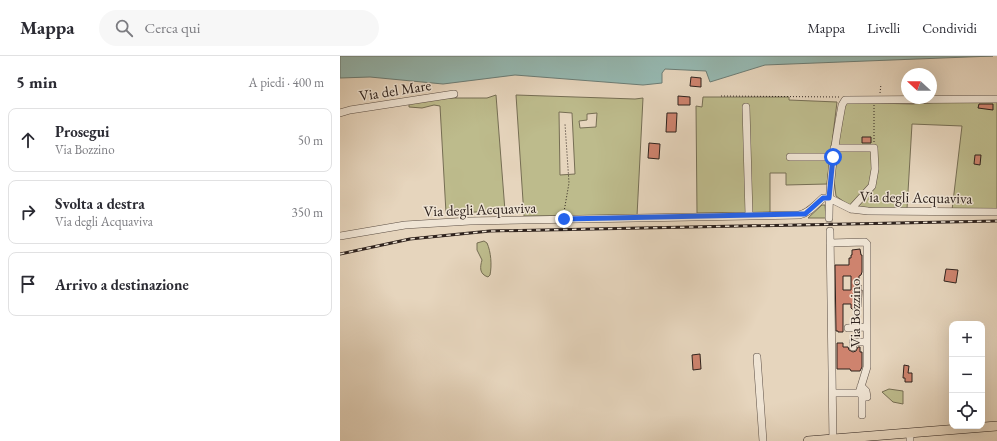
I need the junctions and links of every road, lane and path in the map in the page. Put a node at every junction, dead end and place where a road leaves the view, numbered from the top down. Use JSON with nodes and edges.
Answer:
{"nodes":[{"id":1,"x":881,"y":84,"type":"dead end"},
{"id":2,"x":880,"y":93,"type":"dead end"},
{"id":3,"x":454,"y":94,"type":"dead end"},
{"id":4,"x":721,"y":96,"type":"dead end"},
{"id":5,"x":997,"y":99,"type":"edge"},
{"id":6,"x":846,"y":100,"type":"junction"},
{"id":7,"x":874,"y":103,"type":"dead end"},
{"id":8,"x":746,"y":107,"type":"dead end"},
{"id":9,"x":340,"y":113,"type":"edge"},
{"id":10,"x":566,"y":124,"type":"dead end"},
{"id":11,"x":834,"y":148,"type":"junction"},
{"id":12,"x":874,"y":148,"type":"junction"},
{"id":13,"x":790,"y":157,"type":"dead end"},
{"id":14,"x":833,"y":157,"type":"junction"},
{"id":15,"x":829,"y":198,"type":"junction"},
{"id":16,"x":851,"y":209,"type":"junction"},
{"id":17,"x":997,"y":212,"type":"edge"},
{"id":18,"x":749,"y":215,"type":"junction"},
{"id":19,"x":829,"y":218,"type":"tunnel mouth"},
{"id":20,"x":564,"y":219,"type":"junction"},
{"id":21,"x":830,"y":231,"type":"tunnel mouth"},
{"id":22,"x":340,"y":236,"type":"edge"},
{"id":23,"x":830,"y":243,"type":"junction"},
{"id":24,"x":848,"y":328,"type":"dead end"},
{"id":25,"x":867,"y":328,"type":"junction"},
{"id":26,"x":867,"y":342,"type":"junction"},
{"id":27,"x":853,"y":347,"type":"dead end"},
{"id":28,"x":757,"y":357,"type":"dead end"},
{"id":29,"x":860,"y":390,"type":"junction"},
{"id":30,"x":833,"y":393,"type":"junction"},
{"id":31,"x":867,"y":397,"type":"dead end"},
{"id":32,"x":862,"y":415,"type":"dead end"},
{"id":33,"x":997,"y":426,"type":"edge"},
{"id":34,"x":910,"y":437,"type":"edge"},
{"id":35,"x":877,"y":438,"type":"edge"},
{"id":36,"x":891,"y":438,"type":"edge"},
{"id":37,"x":833,"y":440,"type":"edge"},
{"id":38,"x":763,"y":441,"type":"edge"},
{"id":39,"x":808,"y":441,"type":"edge"}],
"edges":[{"from":1,"to":2,"type":"path"},
{"from":3,"to":9,"type":"street","name":"Via del Mare"},
{"from":4,"to":6,"type":"path"},
{"from":5,"to":6,"type":"street"},
{"from":6,"to":11,"type":"street"},
{"from":7,"to":12,"type":"path"},
{"from":8,"to":18,"type":"street"},
{"from":10,"to":20,"type":"path"},
{"from":11,"to":12,"type":"street"},
{"from":11,"to":14,"type":"street"},
{"from":12,"to":16,"type":"street"},
{"from":13,"to":14,"type":"street"},
{"from":14,"to":15,"type":"street"},
{"from":15,"to":16,"type":"street","name":"Via degli Acquaviva"},
{"from":15,"to":18,"type":"street","name":"Via degli Acquaviva"},
{"from":15,"to":19,"type":"street"},
{"from":16,"to":17,"type":"street","name":"Via degli Acquaviva"},
{"from":18,"to":20,"type":"street","name":"Via degli Acquaviva"},
{"from":20,"to":22,"type":"street","name":"Via degli Acquaviva"},
{"from":21,"to":23,"type":"street","name":"Via Bozzino"},
{"from":23,"to":25,"type":"street","name":"Via Bozzino"},
{"from":23,"to":30,"type":"street","name":"Via Bozzino"},
{"from":24,"to":25,"type":"street"},
{"from":25,"to":26,"type":"street","name":"Via Bozzino"},
{"from":26,"to":27,"type":"street"},
{"from":26,"to":29,"type":"street","name":"Via Bozzino"},
{"from":28,"to":38,"type":"street"},
{"from":29,"to":30,"type":"street"},
{"from":29,"to":31,"type":"street"},
{"from":29,"to":32,"type":"street"},
{"from":30,"to":37,"type":"street","name":"Via Bozzino"},
{"from":33,"to":34,"type":"main road"},
{"from":34,"to":36,"type":"main road"},
{"from":35,"to":36,"type":"main road"},
{"from":35,"to":37,"type":"main road"},
{"from":37,"to":39,"type":"main road"}]}
